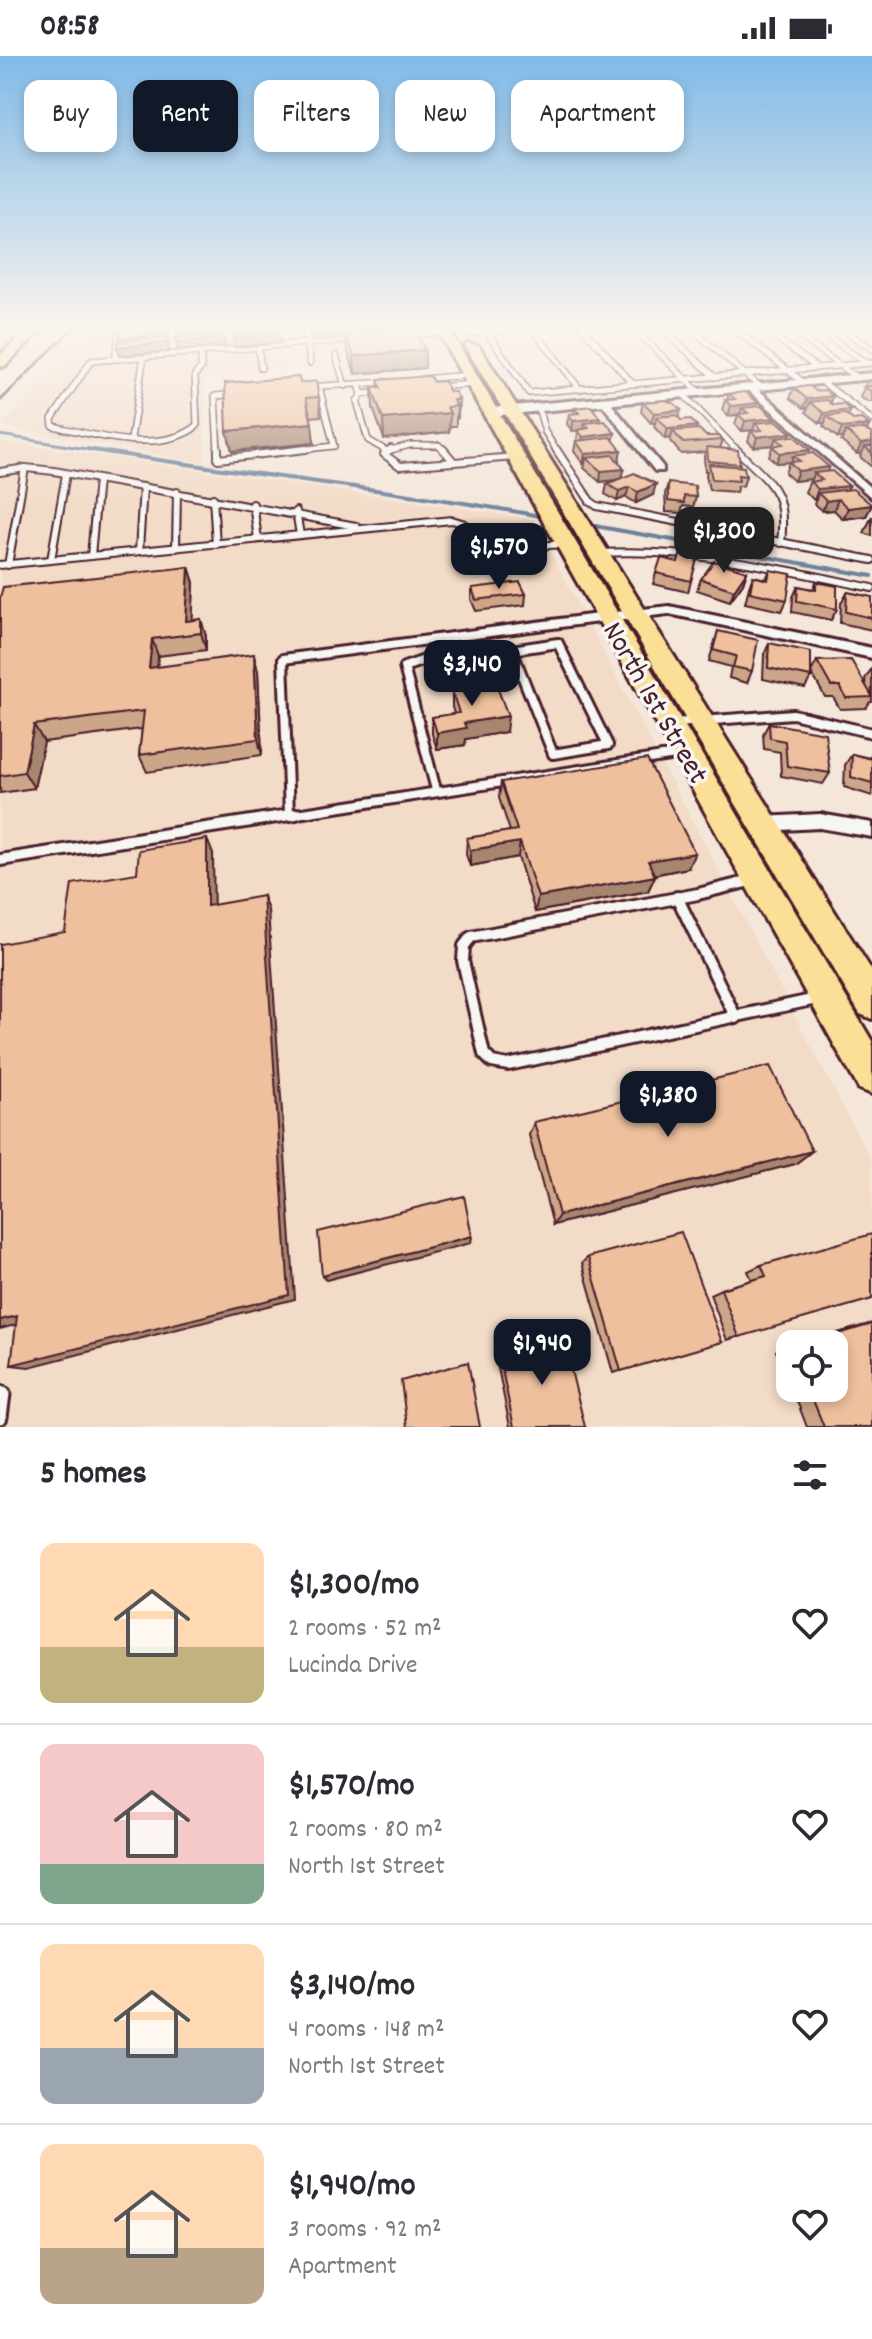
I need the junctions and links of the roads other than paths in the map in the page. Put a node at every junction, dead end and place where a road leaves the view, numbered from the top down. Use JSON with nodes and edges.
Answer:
{"nodes":[{"id":1,"x":71,"y":391,"type":"edge"},
{"id":2,"x":139,"y":391,"type":"edge"},
{"id":3,"x":196,"y":391,"type":"edge"},
{"id":4,"x":320,"y":391,"type":"edge"},
{"id":5,"x":361,"y":391,"type":"edge"},
{"id":6,"x":394,"y":391,"type":"edge"},
{"id":7,"x":478,"y":391,"type":"edge"},
{"id":8,"x":499,"y":391,"type":"edge"},
{"id":9,"x":528,"y":391,"type":"edge"},
{"id":10,"x":555,"y":391,"type":"edge"},
{"id":11,"x":710,"y":391,"type":"edge"},
{"id":12,"x":758,"y":391,"type":"edge"},
{"id":13,"x":834,"y":391,"type":"edge"},
{"id":14,"x":699,"y":392,"type":"joint"},
{"id":15,"x":244,"y":393,"type":"edge"},
{"id":16,"x":682,"y":393,"type":"junction"},
{"id":17,"x":362,"y":394,"type":"junction"},
{"id":18,"x":604,"y":401,"type":"junction"},
{"id":19,"x":538,"y":407,"type":"junction"},
{"id":20,"x":510,"y":410,"type":"junction"},
{"id":21,"x":490,"y":412,"type":"junction"},
{"id":22,"x":872,"y":420,"type":"edge"},
{"id":23,"x":131,"y":439,"type":"junction"},
{"id":24,"x":385,"y":450,"type":"junction"},
{"id":25,"x":515,"y":457,"type":"junction"},
{"id":26,"x":454,"y":462,"type":"junction"},
{"id":27,"x":25,"y":468,"type":"junction"},
{"id":28,"x":659,"y":469,"type":"dead end"},
{"id":29,"x":0,"y":472,"type":"edge"},
{"id":30,"x":66,"y":474,"type":"junction"},
{"id":31,"x":98,"y":480,"type":"junction"},
{"id":32,"x":143,"y":487,"type":"junction"},
{"id":33,"x":177,"y":492,"type":"junction"},
{"id":34,"x":872,"y":495,"type":"edge"},
{"id":35,"x":213,"y":498,"type":"junction"},
{"id":36,"x":253,"y":504,"type":"junction"},
{"id":37,"x":571,"y":510,"type":"junction"},
{"id":38,"x":296,"y":511,"type":"junction"},
{"id":39,"x":364,"y":528,"type":"junction"},
{"id":40,"x":300,"y":535,"type":"junction"},
{"id":41,"x":258,"y":539,"type":"junction"},
{"id":42,"x":577,"y":542,"type":"junction"},
{"id":43,"x":781,"y":543,"type":"junction"},
{"id":44,"x":216,"y":544,"type":"junction"},
{"id":45,"x":176,"y":548,"type":"junction"},
{"id":46,"x":139,"y":551,"type":"junction"},
{"id":47,"x":91,"y":556,"type":"junction"},
{"id":48,"x":51,"y":560,"type":"junction"},
{"id":49,"x":872,"y":560,"type":"edge"},
{"id":50,"x":4,"y":565,"type":"edge"},
{"id":51,"x":872,"y":588,"type":"edge"},
{"id":52,"x":635,"y":613,"type":"junction"},
{"id":53,"x":607,"y":617,"type":"junction"},
{"id":54,"x":512,"y":650,"type":"junction"},
{"id":55,"x":872,"y":653,"type":"edge"},
{"id":56,"x":698,"y":720,"type":"junction"},
{"id":57,"x":670,"y":724,"type":"junction"},
{"id":58,"x":872,"y":733,"type":"edge"},
{"id":59,"x":686,"y":753,"type":"junction"},
{"id":60,"x":436,"y":790,"type":"junction"},
{"id":61,"x":289,"y":814,"type":"junction"},
{"id":62,"x":762,"y":824,"type":"junction"},
{"id":63,"x":872,"y":830,"type":"edge"},
{"id":64,"x":0,"y":860,"type":"edge"},
{"id":65,"x":759,"y":878,"type":"junction"},
{"id":66,"x":677,"y":897,"type":"junction"},
{"id":67,"x":839,"y":949,"type":"junction"},
{"id":68,"x":804,"y":957,"type":"junction"},
{"id":69,"x":826,"y":997,"type":"junction"},
{"id":70,"x":872,"y":1002,"type":"edge"},
{"id":71,"x":736,"y":1018,"type":"junction"},
{"id":72,"x":872,"y":1076,"type":"edge"},
{"id":73,"x":0,"y":1393,"type":"edge"},
{"id":74,"x":0,"y":1417,"type":"edge"}],
"edges":[{"from":1,"to":23,"type":"lane"},
{"from":2,"to":23,"type":"lane"},
{"from":3,"to":23,"type":"lane"},
{"from":4,"to":15,"type":"lane"},
{"from":5,"to":17,"type":"lane"},
{"from":6,"to":17,"type":"lane"},
{"from":7,"to":21,"type":"main road","name":"North 1st Street"},
{"from":8,"to":20,"type":"main road","name":"North 1st Street"},
{"from":9,"to":10,"type":"lane"},
{"from":11,"to":14,"type":"street"},
{"from":12,"to":34,"type":"street"},
{"from":13,"to":22,"type":"lane"},
{"from":14,"to":16,"type":"street"},
{"from":16,"to":18,"type":"street"},
{"from":16,"to":43,"type":"lane"},
{"from":17,"to":24,"type":"lane"},
{"from":18,"to":19,"type":"street"},
{"from":18,"to":28,"type":"street"},
{"from":19,"to":20,"type":"street"},
{"from":19,"to":43,"type":"lane"},
{"from":20,"to":21,"type":"street"},
{"from":20,"to":37,"type":"main road","name":"North 1st Street"},
{"from":21,"to":25,"type":"main road","name":"North 1st Street"},
{"from":24,"to":26,"type":"lane"},
{"from":24,"to":26,"type":"lane"},
{"from":25,"to":26,"type":"lane"},
{"from":25,"to":37,"type":"main road"},
{"from":25,"to":42,"type":"main road","name":"North 1st Street"},
{"from":27,"to":29,"type":"lane"},
{"from":27,"to":30,"type":"lane"},
{"from":27,"to":50,"type":"lane"},
{"from":30,"to":31,"type":"lane"},
{"from":30,"to":48,"type":"lane"},
{"from":31,"to":32,"type":"lane"},
{"from":31,"to":47,"type":"lane"},
{"from":32,"to":33,"type":"lane"},
{"from":32,"to":46,"type":"lane"},
{"from":33,"to":35,"type":"lane"},
{"from":33,"to":45,"type":"lane"},
{"from":35,"to":36,"type":"lane"},
{"from":35,"to":44,"type":"lane"},
{"from":36,"to":38,"type":"lane"},
{"from":36,"to":41,"type":"lane"},
{"from":37,"to":42,"type":"main road","name":"North 1st Street"},
{"from":38,"to":39,"type":"lane"},
{"from":38,"to":40,"type":"lane"},
{"from":39,"to":40,"type":"lane"},
{"from":39,"to":42,"type":"lane"},
{"from":40,"to":41,"type":"lane"},
{"from":41,"to":44,"type":"lane"},
{"from":42,"to":51,"type":"lane"},
{"from":42,"to":52,"type":"main road","name":"North 1st Street"},
{"from":42,"to":53,"type":"main road","name":"North 1st Street"},
{"from":43,"to":49,"type":"lane"},
{"from":44,"to":45,"type":"lane"},
{"from":45,"to":46,"type":"lane"},
{"from":46,"to":47,"type":"lane"},
{"from":47,"to":48,"type":"lane"},
{"from":48,"to":50,"type":"lane"},
{"from":52,"to":53,"type":"street"},
{"from":52,"to":55,"type":"street"},
{"from":52,"to":56,"type":"main road","name":"North 1st Street"},
{"from":53,"to":57,"type":"main road","name":"North 1st Street"},
{"from":53,"to":61,"type":"lane"},
{"from":54,"to":54,"type":"lane"},
{"from":54,"to":60,"type":"lane"},
{"from":56,"to":57,"type":"lane"},
{"from":56,"to":58,"type":"lane"},
{"from":56,"to":62,"type":"main road","name":"North 1st Street"},
{"from":57,"to":59,"type":"main road","name":"North 1st Street"},
{"from":59,"to":60,"type":"lane"},
{"from":59,"to":65,"type":"main road","name":"North 1st Street"},
{"from":60,"to":61,"type":"lane"},
{"from":61,"to":64,"type":"lane"},
{"from":62,"to":63,"type":"street"},
{"from":62,"to":67,"type":"main road","name":"North 1st Street"},
{"from":65,"to":66,"type":"lane"},
{"from":65,"to":68,"type":"main road","name":"North 1st Street"},
{"from":66,"to":71,"type":"lane"},
{"from":66,"to":71,"type":"lane"},
{"from":67,"to":68,"type":"main road"},
{"from":67,"to":70,"type":"main road","name":"North 1st Street"},
{"from":68,"to":69,"type":"main road","name":"North 1st Street"},
{"from":69,"to":71,"type":"lane"},
{"from":69,"to":72,"type":"main road","name":"North 1st Street"},
{"from":73,"to":74,"type":"lane"}]}
